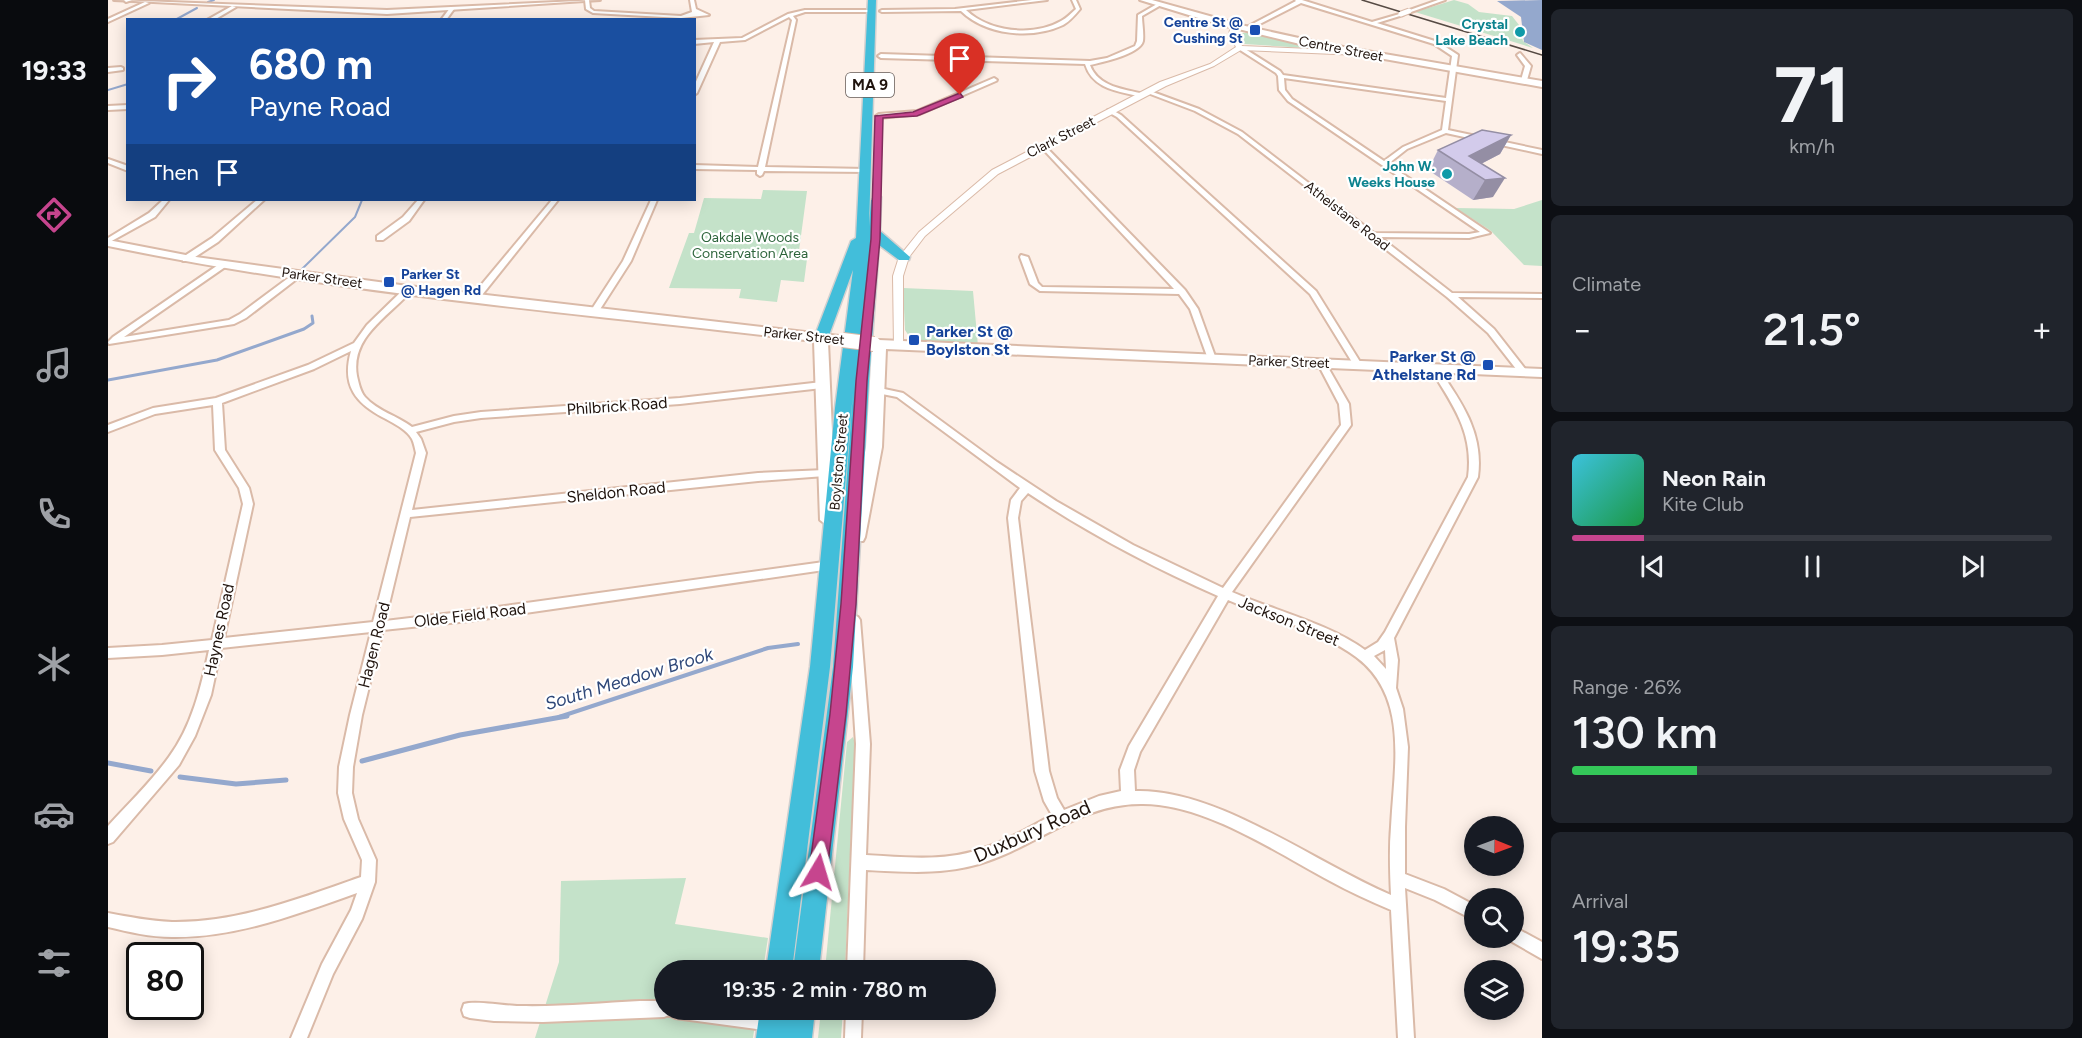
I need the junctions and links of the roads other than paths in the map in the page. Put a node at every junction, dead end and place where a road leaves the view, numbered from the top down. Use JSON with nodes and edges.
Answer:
{"nodes":[{"id":1,"x":125,"y":0,"type":"edge"},
{"id":2,"x":587,"y":0,"type":"edge"},
{"id":3,"x":596,"y":0,"type":"edge"},
{"id":4,"x":692,"y":0,"type":"edge"},
{"id":5,"x":872,"y":0,"type":"edge"},
{"id":6,"x":1045,"y":0,"type":"edge"},
{"id":7,"x":1074,"y":0,"type":"edge"},
{"id":8,"x":1143,"y":0,"type":"edge"},
{"id":9,"x":1443,"y":0,"type":"edge"},
{"id":10,"x":404,"y":1,"type":"edge"},
{"id":11,"x":577,"y":1,"type":"edge"},
{"id":12,"x":1299,"y":1,"type":"edge"},
{"id":13,"x":147,"y":3,"type":"junction"},
{"id":14,"x":1159,"y":5,"type":"junction"},
{"id":15,"x":234,"y":7,"type":"junction"},
{"id":16,"x":879,"y":7,"type":"edge"},
{"id":17,"x":452,"y":9,"type":"junction"},
{"id":18,"x":962,"y":9,"type":"junction"},
{"id":19,"x":695,"y":10,"type":"junction"},
{"id":20,"x":377,"y":12,"type":"junction"},
{"id":21,"x":790,"y":15,"type":"junction"},
{"id":22,"x":687,"y":16,"type":"junction"},
{"id":23,"x":213,"y":18,"type":"edge"},
{"id":24,"x":445,"y":18,"type":"edge"},
{"id":25,"x":108,"y":21,"type":"edge"},
{"id":26,"x":1372,"y":23,"type":"junction"},
{"id":27,"x":1234,"y":26,"type":"junction"},
{"id":28,"x":764,"y":29,"type":"junction"},
{"id":29,"x":1246,"y":29,"type":"junction"},
{"id":30,"x":792,"y":31,"type":"junction"},
{"id":31,"x":696,"y":42,"type":"edge"},
{"id":32,"x":717,"y":42,"type":"junction"},
{"id":33,"x":1240,"y":48,"type":"junction"},
{"id":34,"x":1359,"y":53,"type":"junction"},
{"id":35,"x":1520,"y":55,"type":"dead end"},
{"id":36,"x":880,"y":56,"type":"junction"},
{"id":37,"x":1087,"y":63,"type":"junction"},
{"id":38,"x":1455,"y":68,"type":"junction"},
{"id":39,"x":120,"y":69,"type":"dead end"},
{"id":40,"x":108,"y":70,"type":"edge"},
{"id":41,"x":1281,"y":76,"type":"junction"},
{"id":42,"x":994,"y":80,"type":"dead end"},
{"id":43,"x":1524,"y":80,"type":"junction"},
{"id":44,"x":1542,"y":84,"type":"edge"},
{"id":45,"x":696,"y":89,"type":"edge"},
{"id":46,"x":1145,"y":93,"type":"junction"},
{"id":47,"x":1450,"y":100,"type":"junction"},
{"id":48,"x":126,"y":107,"type":"edge"},
{"id":49,"x":108,"y":108,"type":"edge"},
{"id":50,"x":1110,"y":111,"type":"junction"},
{"id":51,"x":879,"y":121,"type":"joint"},
{"id":52,"x":1445,"y":131,"type":"junction"},
{"id":53,"x":1044,"y":146,"type":"junction"},
{"id":54,"x":1542,"y":152,"type":"edge"},
{"id":55,"x":108,"y":161,"type":"edge"},
{"id":56,"x":1384,"y":164,"type":"junction"},
{"id":57,"x":696,"y":167,"type":"edge"},
{"id":58,"x":126,"y":168,"type":"edge"},
{"id":59,"x":760,"y":171,"type":"junction"},
{"id":60,"x":866,"y":171,"type":"junction"},
{"id":61,"x":878,"y":186,"type":"dead end"},
{"id":62,"x":165,"y":201,"type":"edge"},
{"id":63,"x":260,"y":201,"type":"edge"},
{"id":64,"x":420,"y":201,"type":"edge"},
{"id":65,"x":554,"y":201,"type":"edge"},
{"id":66,"x":654,"y":201,"type":"edge"},
{"id":67,"x":870,"y":229,"type":"junction"},
{"id":68,"x":1370,"y":234,"type":"junction"},
{"id":69,"x":381,"y":238,"type":"dead end"},
{"id":70,"x":108,"y":242,"type":"edge"},
{"id":71,"x":904,"y":257,"type":"junction"},
{"id":72,"x":1024,"y":257,"type":"dead end"},
{"id":73,"x":186,"y":259,"type":"junction"},
{"id":74,"x":224,"y":265,"type":"junction"},
{"id":75,"x":298,"y":275,"type":"junction"},
{"id":76,"x":408,"y":290,"type":"junction"},
{"id":77,"x":1182,"y":292,"type":"junction"},
{"id":78,"x":1450,"y":295,"type":"junction"},
{"id":79,"x":1542,"y":296,"type":"edge"},
{"id":80,"x":476,"y":298,"type":"junction"},
{"id":81,"x":594,"y":312,"type":"junction"},
{"id":82,"x":820,"y":338,"type":"junction"},
{"id":83,"x":110,"y":343,"type":"edge"},
{"id":84,"x":358,"y":344,"type":"junction"},
{"id":85,"x":876,"y":344,"type":"junction"},
{"id":86,"x":898,"y":345,"type":"junction"},
{"id":87,"x":1212,"y":359,"type":"junction"},
{"id":88,"x":1322,"y":364,"type":"junction"},
{"id":89,"x":1358,"y":365,"type":"junction"},
{"id":90,"x":1434,"y":368,"type":"junction"},
{"id":91,"x":1523,"y":372,"type":"junction"},
{"id":92,"x":1542,"y":373,"type":"edge"},
{"id":93,"x":822,"y":385,"type":"junction"},
{"id":94,"x":876,"y":390,"type":"junction"},
{"id":95,"x":217,"y":401,"type":"junction"},
{"id":96,"x":108,"y":429,"type":"edge"},
{"id":97,"x":412,"y":430,"type":"junction"},
{"id":98,"x":825,"y":473,"type":"junction"},
{"id":99,"x":1027,"y":487,"type":"junction"},
{"id":100,"x":407,"y":514,"type":"junction"},
{"id":101,"x":844,"y":571,"type":"junction"},
{"id":102,"x":1224,"y":595,"type":"junction"},
{"id":103,"x":378,"y":626,"type":"junction"},
{"id":104,"x":1389,"y":639,"type":"junction"},
{"id":105,"x":217,"y":644,"type":"junction"},
{"id":106,"x":108,"y":653,"type":"edge"},
{"id":107,"x":1364,"y":655,"type":"junction"},
{"id":108,"x":1391,"y":689,"type":"junction"},
{"id":109,"x":1128,"y":798,"type":"junction"},
{"id":110,"x":1060,"y":816,"type":"junction"},
{"id":111,"x":108,"y":837,"type":"edge"},
{"id":112,"x":858,"y":862,"type":"junction"},
{"id":113,"x":1397,"y":878,"type":"junction"},
{"id":114,"x":368,"y":882,"type":"junction"},
{"id":115,"x":1398,"y":906,"type":"junction"},
{"id":116,"x":1464,"y":908,"type":"edge"},
{"id":117,"x":108,"y":920,"type":"edge"},
{"id":118,"x":1524,"y":941,"type":"edge"},
{"id":119,"x":1542,"y":951,"type":"edge"},
{"id":120,"x":780,"y":960,"type":"edge"},
{"id":121,"x":807,"y":960,"type":"edge"},
{"id":122,"x":855,"y":960,"type":"edge"},
{"id":123,"x":654,"y":1009,"type":"edge"},
{"id":124,"x":470,"y":1010,"type":"dead end"},
{"id":125,"x":744,"y":1020,"type":"edge"},
{"id":126,"x":800,"y":1020,"type":"edge"},
{"id":127,"x":853,"y":1020,"type":"edge"},
{"id":128,"x":772,"y":1024,"type":"edge"},
{"id":129,"x":299,"y":1038,"type":"edge"},
{"id":130,"x":798,"y":1038,"type":"edge"},
{"id":131,"x":852,"y":1038,"type":"edge"},
{"id":132,"x":1406,"y":1038,"type":"edge"}],
"edges":[{"from":1,"to":13,"type":"main road"},
{"from":2,"to":3,"type":"main road"},
{"from":2,"to":11,"type":"main road"},
{"from":2,"to":22,"type":"street"},
{"from":4,"to":19,"type":"street"},
{"from":5,"to":16,"type":"highway","name":"Boylston Street","number":"MA 9"},
{"from":6,"to":18,"type":"street"},
{"from":7,"to":18,"type":"street"},
{"from":8,"to":14,"type":"main road","name":"Centre Street"},
{"from":9,"to":26,"type":"street","bridge":true},
{"from":10,"to":20,"type":"main road"},
{"from":11,"to":17,"type":"main road"},
{"from":12,"to":26,"type":"street"},
{"from":12,"to":29,"type":"street"},
{"from":13,"to":15,"type":"main road"},
{"from":13,"to":25,"type":"street"},
{"from":14,"to":27,"type":"main road","name":"Centre Street"},
{"from":14,"to":37,"type":"street"},
{"from":15,"to":20,"type":"main road"},
{"from":15,"to":23,"type":"street"},
{"from":16,"to":18,"type":"street"},
{"from":16,"to":21,"type":"street"},
{"from":16,"to":36,"type":"highway","name":"Boylston Street","number":"MA 9"},
{"from":16,"to":60,"type":"highway","name":"Boylston Street","number":"MA 9"},
{"from":17,"to":20,"type":"main road"},
{"from":17,"to":24,"type":"street"},
{"from":19,"to":22,"type":"street"},
{"from":19,"to":22,"type":"street"},
{"from":21,"to":28,"type":"street"},
{"from":21,"to":30,"type":"street"},
{"from":26,"to":38,"type":"street"},
{"from":27,"to":29,"type":"main road","name":"Centre Street"},
{"from":27,"to":33,"type":"street"},
{"from":28,"to":30,"type":"street"},
{"from":28,"to":32,"type":"street"},
{"from":29,"to":34,"type":"main road","name":"Centre Street"},
{"from":30,"to":59,"type":"street"},
{"from":31,"to":32,"type":"street"},
{"from":32,"to":45,"type":"street"},
{"from":33,"to":34,"type":"street"},
{"from":33,"to":41,"type":"street"},
{"from":33,"to":46,"type":"street","name":"Clark Street"},
{"from":34,"to":38,"type":"main road","name":"Centre Street"},
{"from":35,"to":43,"type":"street"},
{"from":36,"to":37,"type":"street"},
{"from":36,"to":51,"type":"highway","name":"Boylston Street","number":"MA 9"},
{"from":37,"to":46,"type":"street","name":"Athelstane Road"},
{"from":38,"to":43,"type":"main road","name":"Centre Street"},
{"from":38,"to":47,"type":"street"},
{"from":39,"to":40,"type":"street"},
{"from":41,"to":47,"type":"street"},
{"from":41,"to":56,"type":"street"},
{"from":42,"to":51,"type":"street"},
{"from":43,"to":44,"type":"main road","name":"Centre Street"},
{"from":46,"to":50,"type":"street","name":"Clark Street"},
{"from":46,"to":68,"type":"street","name":"Athelstane Road"},
{"from":47,"to":52,"type":"street"},
{"from":48,"to":49,"type":"street"},
{"from":50,"to":53,"type":"street","name":"Clark Street"},
{"from":50,"to":89,"type":"street"},
{"from":52,"to":54,"type":"street"},
{"from":52,"to":56,"type":"street"},
{"from":53,"to":71,"type":"street","name":"Clark Street"},
{"from":53,"to":77,"type":"street"},
{"from":55,"to":58,"type":"street"},
{"from":56,"to":68,"type":"street"},
{"from":57,"to":59,"type":"street"},
{"from":59,"to":60,"type":"street"},
{"from":60,"to":67,"type":"highway","name":"Boylston Street","number":"MA 9"},
{"from":61,"to":67,"type":"highway","name":"Boylston Street","number":"MA 9"},
{"from":62,"to":70,"type":"street"},
{"from":63,"to":73,"type":"street"},
{"from":64,"to":69,"type":"street"},
{"from":65,"to":80,"type":"street"},
{"from":66,"to":81,"type":"street"},
{"from":67,"to":71,"type":"highway"},
{"from":67,"to":82,"type":"highway"},
{"from":67,"to":101,"type":"highway","name":"Boylston Street","number":"MA 9"},
{"from":68,"to":78,"type":"street","name":"Athelstane Road"},
{"from":70,"to":73,"type":"main road","name":"Parker Street"},
{"from":71,"to":86,"type":"street"},
{"from":72,"to":77,"type":"street"},
{"from":73,"to":74,"type":"main road","name":"Parker Street"},
{"from":74,"to":75,"type":"main road","name":"Parker Street"},
{"from":74,"to":83,"type":"street"},
{"from":75,"to":76,"type":"main road","name":"Parker Street"},
{"from":75,"to":83,"type":"street"},
{"from":76,"to":80,"type":"main road","name":"Parker Street"},
{"from":76,"to":84,"type":"street"},
{"from":77,"to":87,"type":"street"},
{"from":78,"to":79,"type":"street"},
{"from":78,"to":91,"type":"street","name":"Athelstane Road"},
{"from":80,"to":81,"type":"main road","name":"Parker Street"},
{"from":81,"to":82,"type":"main road","name":"Parker Street"},
{"from":82,"to":85,"type":"main road","name":"Parker Street","bridge":true},
{"from":82,"to":93,"type":"main road","name":"Boylston Street"},
{"from":84,"to":95,"type":"street"},
{"from":84,"to":97,"type":"street"},
{"from":85,"to":86,"type":"main road","name":"Parker Street"},
{"from":85,"to":94,"type":"main road","name":"Boylston Street"},
{"from":86,"to":87,"type":"main road","name":"Parker Street"},
{"from":87,"to":88,"type":"main road","name":"Parker Street"},
{"from":88,"to":89,"type":"main road","name":"Parker Street"},
{"from":88,"to":102,"type":"street"},
{"from":89,"to":90,"type":"main road","name":"Parker Street"},
{"from":90,"to":91,"type":"main road","name":"Parker Street"},
{"from":90,"to":104,"type":"street"},
{"from":91,"to":92,"type":"main road","name":"Parker Street"},
{"from":93,"to":97,"type":"street","name":"Philbrick Road"},
{"from":93,"to":98,"type":"main road","name":"Boylston Street"},
{"from":94,"to":99,"type":"street","name":"Jackson Street"},
{"from":94,"to":101,"type":"main road","name":"Boylston Street"},
{"from":95,"to":96,"type":"street"},
{"from":95,"to":105,"type":"street","name":"Haynes Road"},
{"from":97,"to":100,"type":"street","name":"Hagen Road"},
{"from":98,"to":100,"type":"street","name":"Sheldon Road"},
{"from":98,"to":101,"type":"main road","name":"Boylston Street"},
{"from":99,"to":102,"type":"street","name":"Jackson Street"},
{"from":99,"to":110,"type":"street"},
{"from":100,"to":103,"type":"street","name":"Hagen Road"},
{"from":101,"to":103,"type":"street","name":"Olde Field Road"},
{"from":101,"to":112,"type":"street"},
{"from":101,"to":120,"type":"highway","name":"Boylston Street","number":"MA 9"},
{"from":101,"to":121,"type":"highway","name":"Boylston Street","number":"MA 9"},
{"from":102,"to":107,"type":"street","name":"Jackson Street"},
{"from":102,"to":109,"type":"street"},
{"from":103,"to":105,"type":"street","name":"Olde Field Road"},
{"from":103,"to":114,"type":"street","name":"Hagen Road"},
{"from":104,"to":107,"type":"street"},
{"from":104,"to":108,"type":"street"},
{"from":105,"to":106,"type":"street","name":"Olde Field Road"},
{"from":105,"to":111,"type":"street","name":"Haynes Road"},
{"from":107,"to":108,"type":"street","name":"Jackson Street"},
{"from":108,"to":113,"type":"street","name":"Jackson Street"},
{"from":109,"to":110,"type":"street","name":"Duxbury Road"},
{"from":109,"to":115,"type":"street","name":"Duxbury Road"},
{"from":110,"to":112,"type":"street","name":"Duxbury Road"},
{"from":112,"to":122,"type":"street"},
{"from":113,"to":115,"type":"street","name":"Jackson Street"},
{"from":113,"to":116,"type":"street"},
{"from":114,"to":117,"type":"street"},
{"from":114,"to":129,"type":"street","name":"Hagen Road"},
{"from":115,"to":132,"type":"street","name":"Jackson Street"},
{"from":118,"to":119,"type":"street"},
{"from":123,"to":124,"type":"street"},
{"from":125,"to":128,"type":"street"},
{"from":126,"to":130,"type":"highway"},
{"from":127,"to":131,"type":"street"}]}
